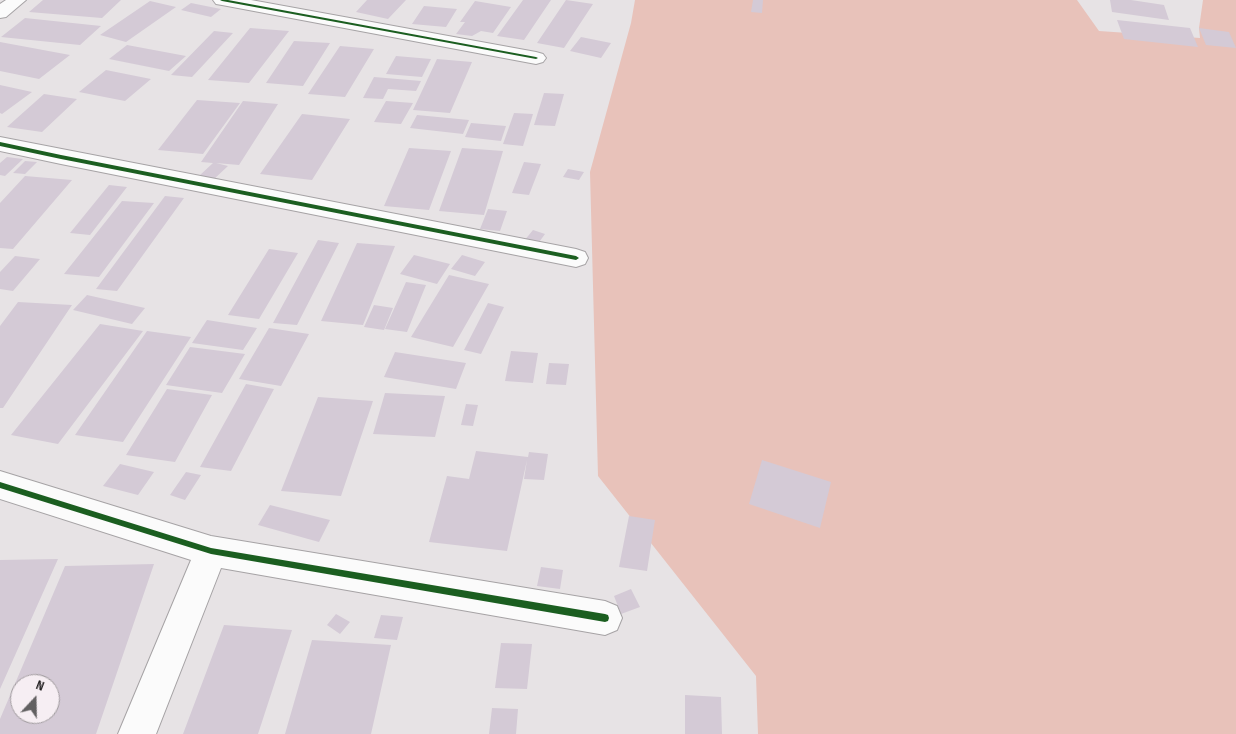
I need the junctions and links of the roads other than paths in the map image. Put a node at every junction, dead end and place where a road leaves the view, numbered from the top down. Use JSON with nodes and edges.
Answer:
{"nodes":[{"id":1,"x":18,"y":0,"type":"edge"},
{"id":2,"x":222,"y":0,"type":"edge"},
{"id":3,"x":0,"y":13,"type":"edge"},
{"id":4,"x":536,"y":58,"type":"dead end"},
{"id":5,"x":0,"y":144,"type":"edge"},
{"id":6,"x":576,"y":258,"type":"dead end"},
{"id":7,"x":0,"y":485,"type":"edge"},
{"id":8,"x":210,"y":551,"type":"junction"},
{"id":9,"x":605,"y":618,"type":"dead end"},
{"id":10,"x":137,"y":734,"type":"edge"}],
"edges":[{"from":1,"to":3,"type":"street"},
{"from":2,"to":4,"type":"street"},
{"from":5,"to":6,"type":"street"},
{"from":7,"to":8,"type":"street"},
{"from":8,"to":9,"type":"street"},
{"from":8,"to":10,"type":"street"}]}
